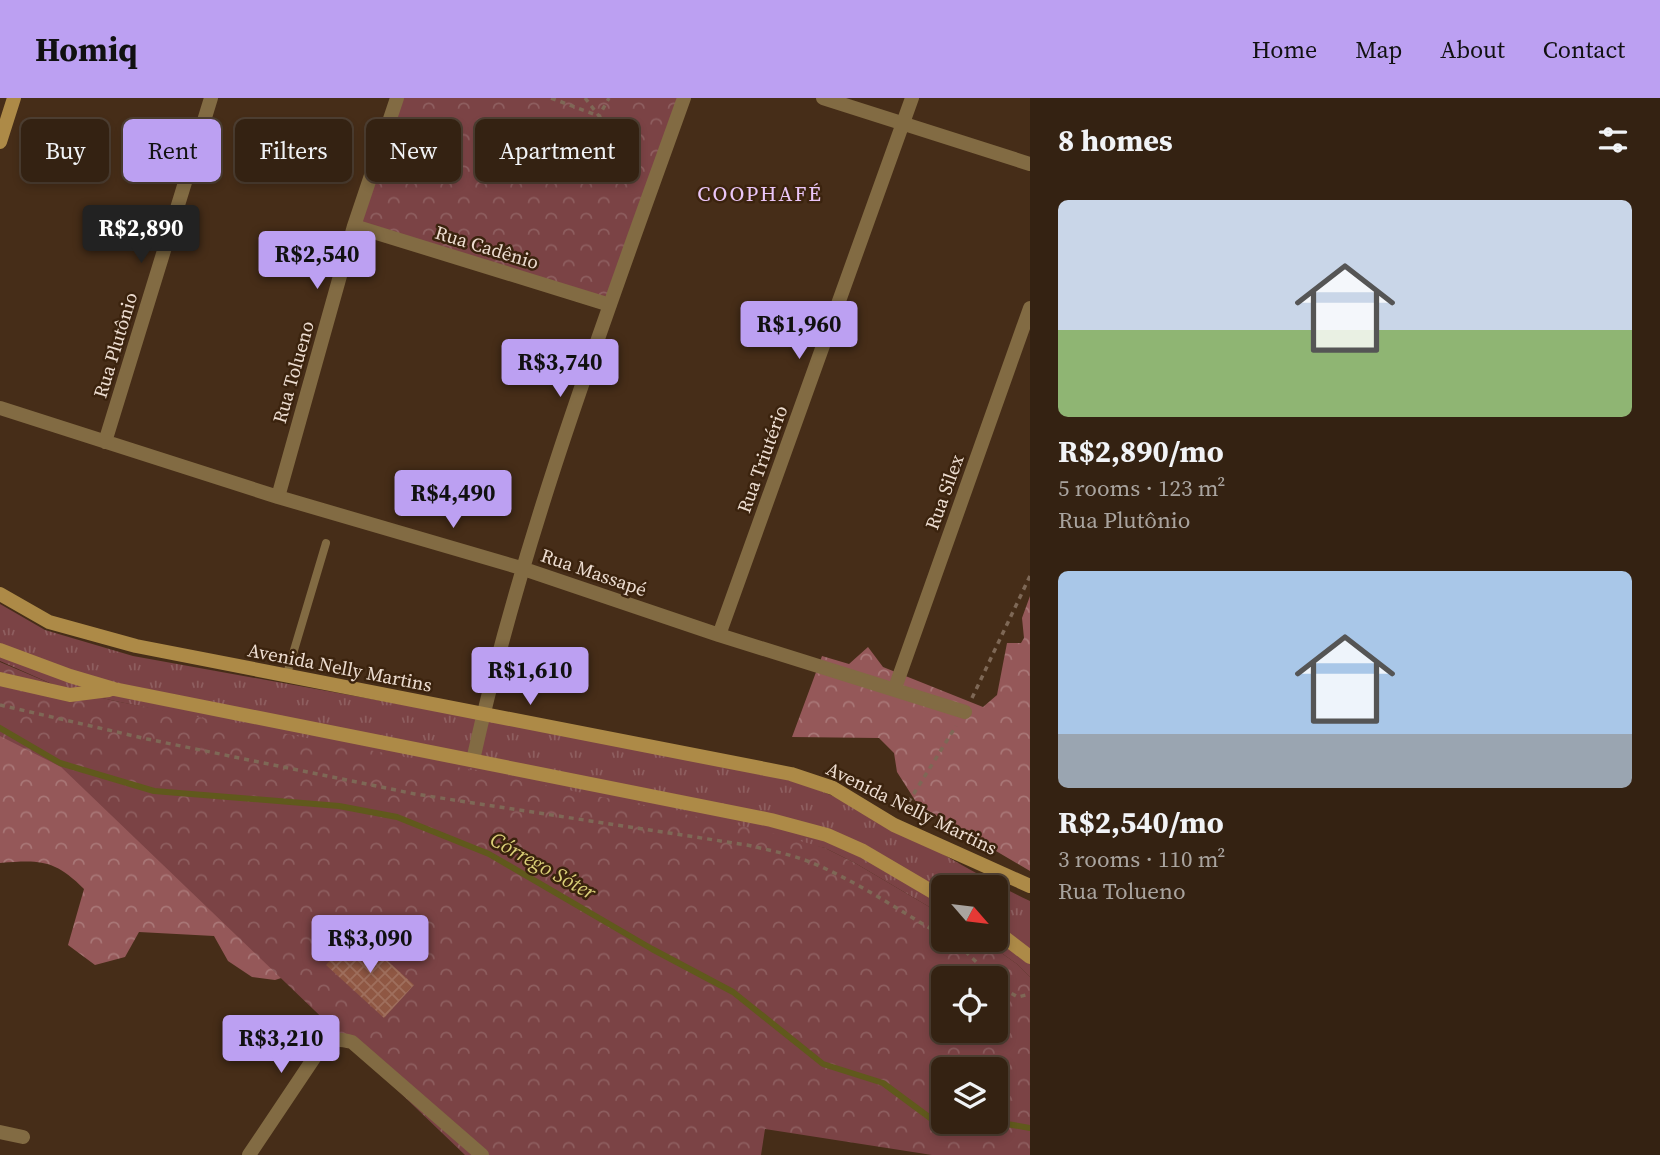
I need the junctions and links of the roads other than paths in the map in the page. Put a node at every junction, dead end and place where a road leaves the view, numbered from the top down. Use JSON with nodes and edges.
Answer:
{"nodes":[{"id":1,"x":14,"y":98,"type":"edge"},
{"id":2,"x":211,"y":98,"type":"edge"},
{"id":3,"x":397,"y":98,"type":"edge"},
{"id":4,"x":684,"y":98,"type":"edge"},
{"id":5,"x":823,"y":98,"type":"edge"},
{"id":6,"x":912,"y":98,"type":"edge"},
{"id":7,"x":903,"y":124,"type":"junction"},
{"id":8,"x":0,"y":142,"type":"edge"},
{"id":9,"x":1030,"y":164,"type":"edge"},
{"id":10,"x":354,"y":226,"type":"junction"},
{"id":11,"x":610,"y":305,"type":"junction"},
{"id":12,"x":1030,"y":308,"type":"edge"},
{"id":13,"x":0,"y":408,"type":"edge"},
{"id":14,"x":105,"y":442,"type":"junction"},
{"id":15,"x":278,"y":497,"type":"junction"},
{"id":16,"x":326,"y":543,"type":"dead end"},
{"id":17,"x":521,"y":568,"type":"junction"},
{"id":18,"x":0,"y":594,"type":"edge"},
{"id":19,"x":719,"y":635,"type":"junction"},
{"id":20,"x":0,"y":650,"type":"edge"},
{"id":21,"x":286,"y":677,"type":"junction"},
{"id":22,"x":0,"y":679,"type":"edge"},
{"id":23,"x":895,"y":688,"type":"junction"},
{"id":24,"x":114,"y":689,"type":"junction"},
{"id":25,"x":965,"y":712,"type":"road end"},
{"id":26,"x":483,"y":715,"type":"junction"},
{"id":27,"x":473,"y":760,"type":"junction"},
{"id":28,"x":1030,"y":886,"type":"edge"},
{"id":29,"x":931,"y":891,"type":"edge"},
{"id":30,"x":1008,"y":940,"type":"edge"},
{"id":31,"x":1030,"y":957,"type":"edge"},
{"id":32,"x":0,"y":1132,"type":"edge"},
{"id":33,"x":23,"y":1137,"type":"dead end"},
{"id":34,"x":249,"y":1155,"type":"edge"},
{"id":35,"x":482,"y":1155,"type":"edge"}],
"edges":[{"from":1,"to":8,"type":"main road"},
{"from":2,"to":14,"type":"street","name":"Rua Plutônio"},
{"from":3,"to":10,"type":"street","name":"Rua Tolueno"},
{"from":4,"to":11,"type":"street"},
{"from":5,"to":7,"type":"street"},
{"from":6,"to":7,"type":"street","name":"Rua Triutério"},
{"from":7,"to":9,"type":"street"},
{"from":7,"to":19,"type":"street","name":"Rua Triutério"},
{"from":10,"to":11,"type":"street","name":"Rua Cadênio"},
{"from":10,"to":15,"type":"street","name":"Rua Tolueno"},
{"from":11,"to":17,"type":"street"},
{"from":12,"to":23,"type":"street","name":"Rua Silex"},
{"from":13,"to":14,"type":"street","name":"Rua Massapé"},
{"from":14,"to":15,"type":"street","name":"Rua Massapé"},
{"from":15,"to":17,"type":"street","name":"Rua Massapé"},
{"from":16,"to":21,"type":"lane"},
{"from":17,"to":19,"type":"street","name":"Rua Massapé"},
{"from":17,"to":26,"type":"street"},
{"from":18,"to":21,"type":"main road","name":"Avenida Nelly Martins"},
{"from":19,"to":23,"type":"street","name":"Rua Massapé"},
{"from":20,"to":24,"type":"main road"},
{"from":21,"to":26,"type":"main road","name":"Avenida Nelly Martins"},
{"from":22,"to":24,"type":"main road"},
{"from":23,"to":25,"type":"street","name":"Rua Massapé"},
{"from":24,"to":27,"type":"main road"},
{"from":26,"to":27,"type":"street"},
{"from":26,"to":28,"type":"main road","name":"Avenida Nelly Martins"},
{"from":27,"to":29,"type":"main road"},
{"from":30,"to":31,"type":"main road"},
{"from":32,"to":33,"type":"street"},
{"from":34,"to":35,"type":"street"}]}
